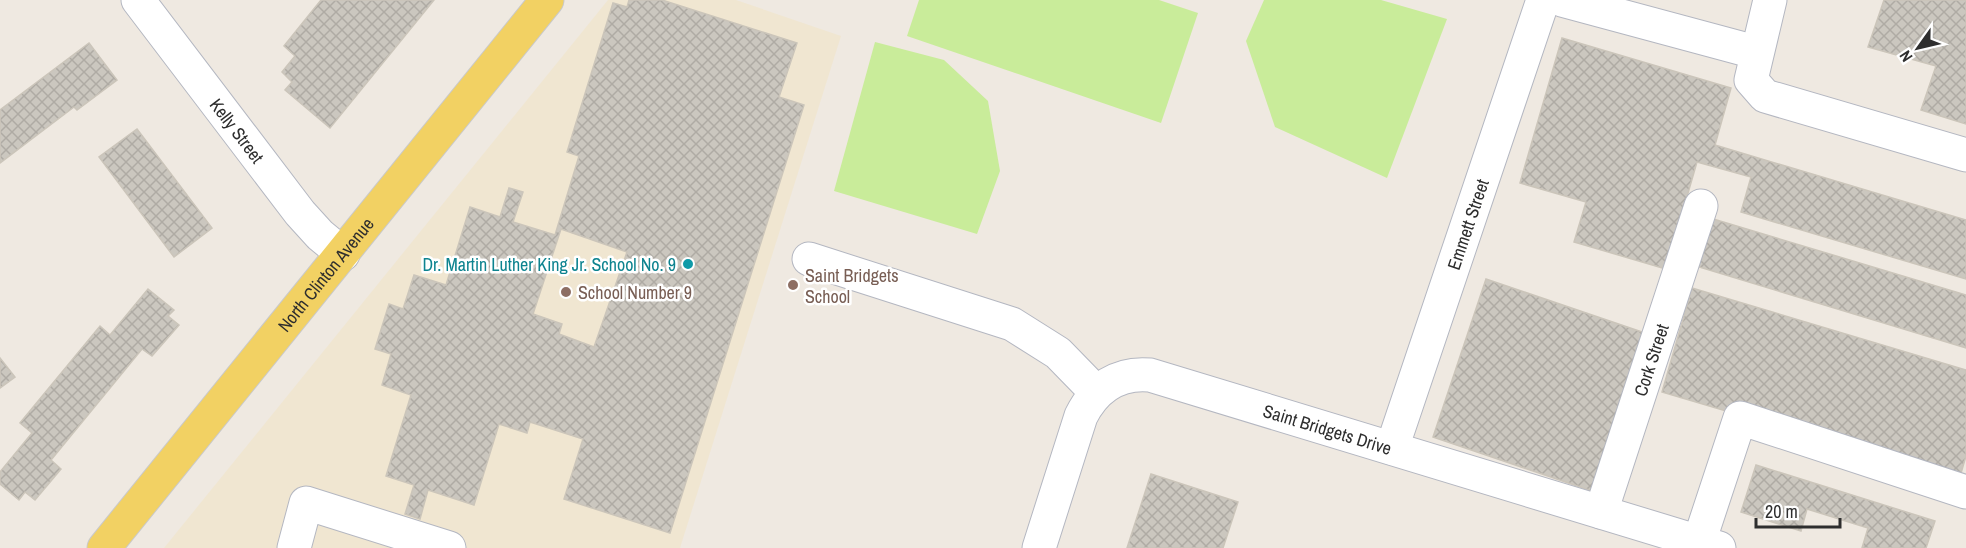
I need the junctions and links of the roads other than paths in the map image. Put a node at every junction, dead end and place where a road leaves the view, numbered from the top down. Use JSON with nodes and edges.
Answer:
{"nodes":[{"id":1,"x":138,"y":0,"type":"edge"},
{"id":2,"x":548,"y":0,"type":"edge"},
{"id":3,"x":1543,"y":0,"type":"edge"},
{"id":4,"x":1562,"y":0,"type":"edge"},
{"id":5,"x":1759,"y":41,"type":"edge"},
{"id":6,"x":1966,"y":155,"type":"edge"},
{"id":7,"x":1701,"y":206,"type":"dead end"},
{"id":8,"x":343,"y":254,"type":"junction"},
{"id":9,"x":810,"y":260,"type":"dead end"},
{"id":10,"x":1096,"y":392,"type":"junction"},
{"id":11,"x":1392,"y":448,"type":"junction"},
{"id":12,"x":1966,"y":492,"type":"edge"},
{"id":13,"x":1601,"y":512,"type":"junction"},
{"id":14,"x":1709,"y":545,"type":"edge"},
{"id":15,"x":104,"y":548,"type":"edge"},
{"id":16,"x":294,"y":548,"type":"edge"},
{"id":17,"x":449,"y":548,"type":"edge"},
{"id":18,"x":1039,"y":548,"type":"edge"}],
"edges":[{"from":1,"to":8,"type":"street","name":"Kelly Street"},
{"from":2,"to":8,"type":"main road","name":"North Clinton Avenue"},
{"from":3,"to":11,"type":"street","name":"Emmett Street"},
{"from":4,"to":5,"type":"street"},
{"from":5,"to":6,"type":"street"},
{"from":7,"to":13,"type":"street","name":"Cork Street"},
{"from":8,"to":15,"type":"main road","name":"North Clinton Avenue"},
{"from":9,"to":10,"type":"street"},
{"from":10,"to":11,"type":"street","name":"Saint Bridgets Drive"},
{"from":10,"to":18,"type":"street","name":"Saint Bridgets Drive"},
{"from":11,"to":13,"type":"street","name":"Saint Bridgets Drive"},
{"from":12,"to":14,"type":"street"},
{"from":13,"to":14,"type":"street","name":"Saint Bridgets Drive"},
{"from":16,"to":17,"type":"street"}]}
